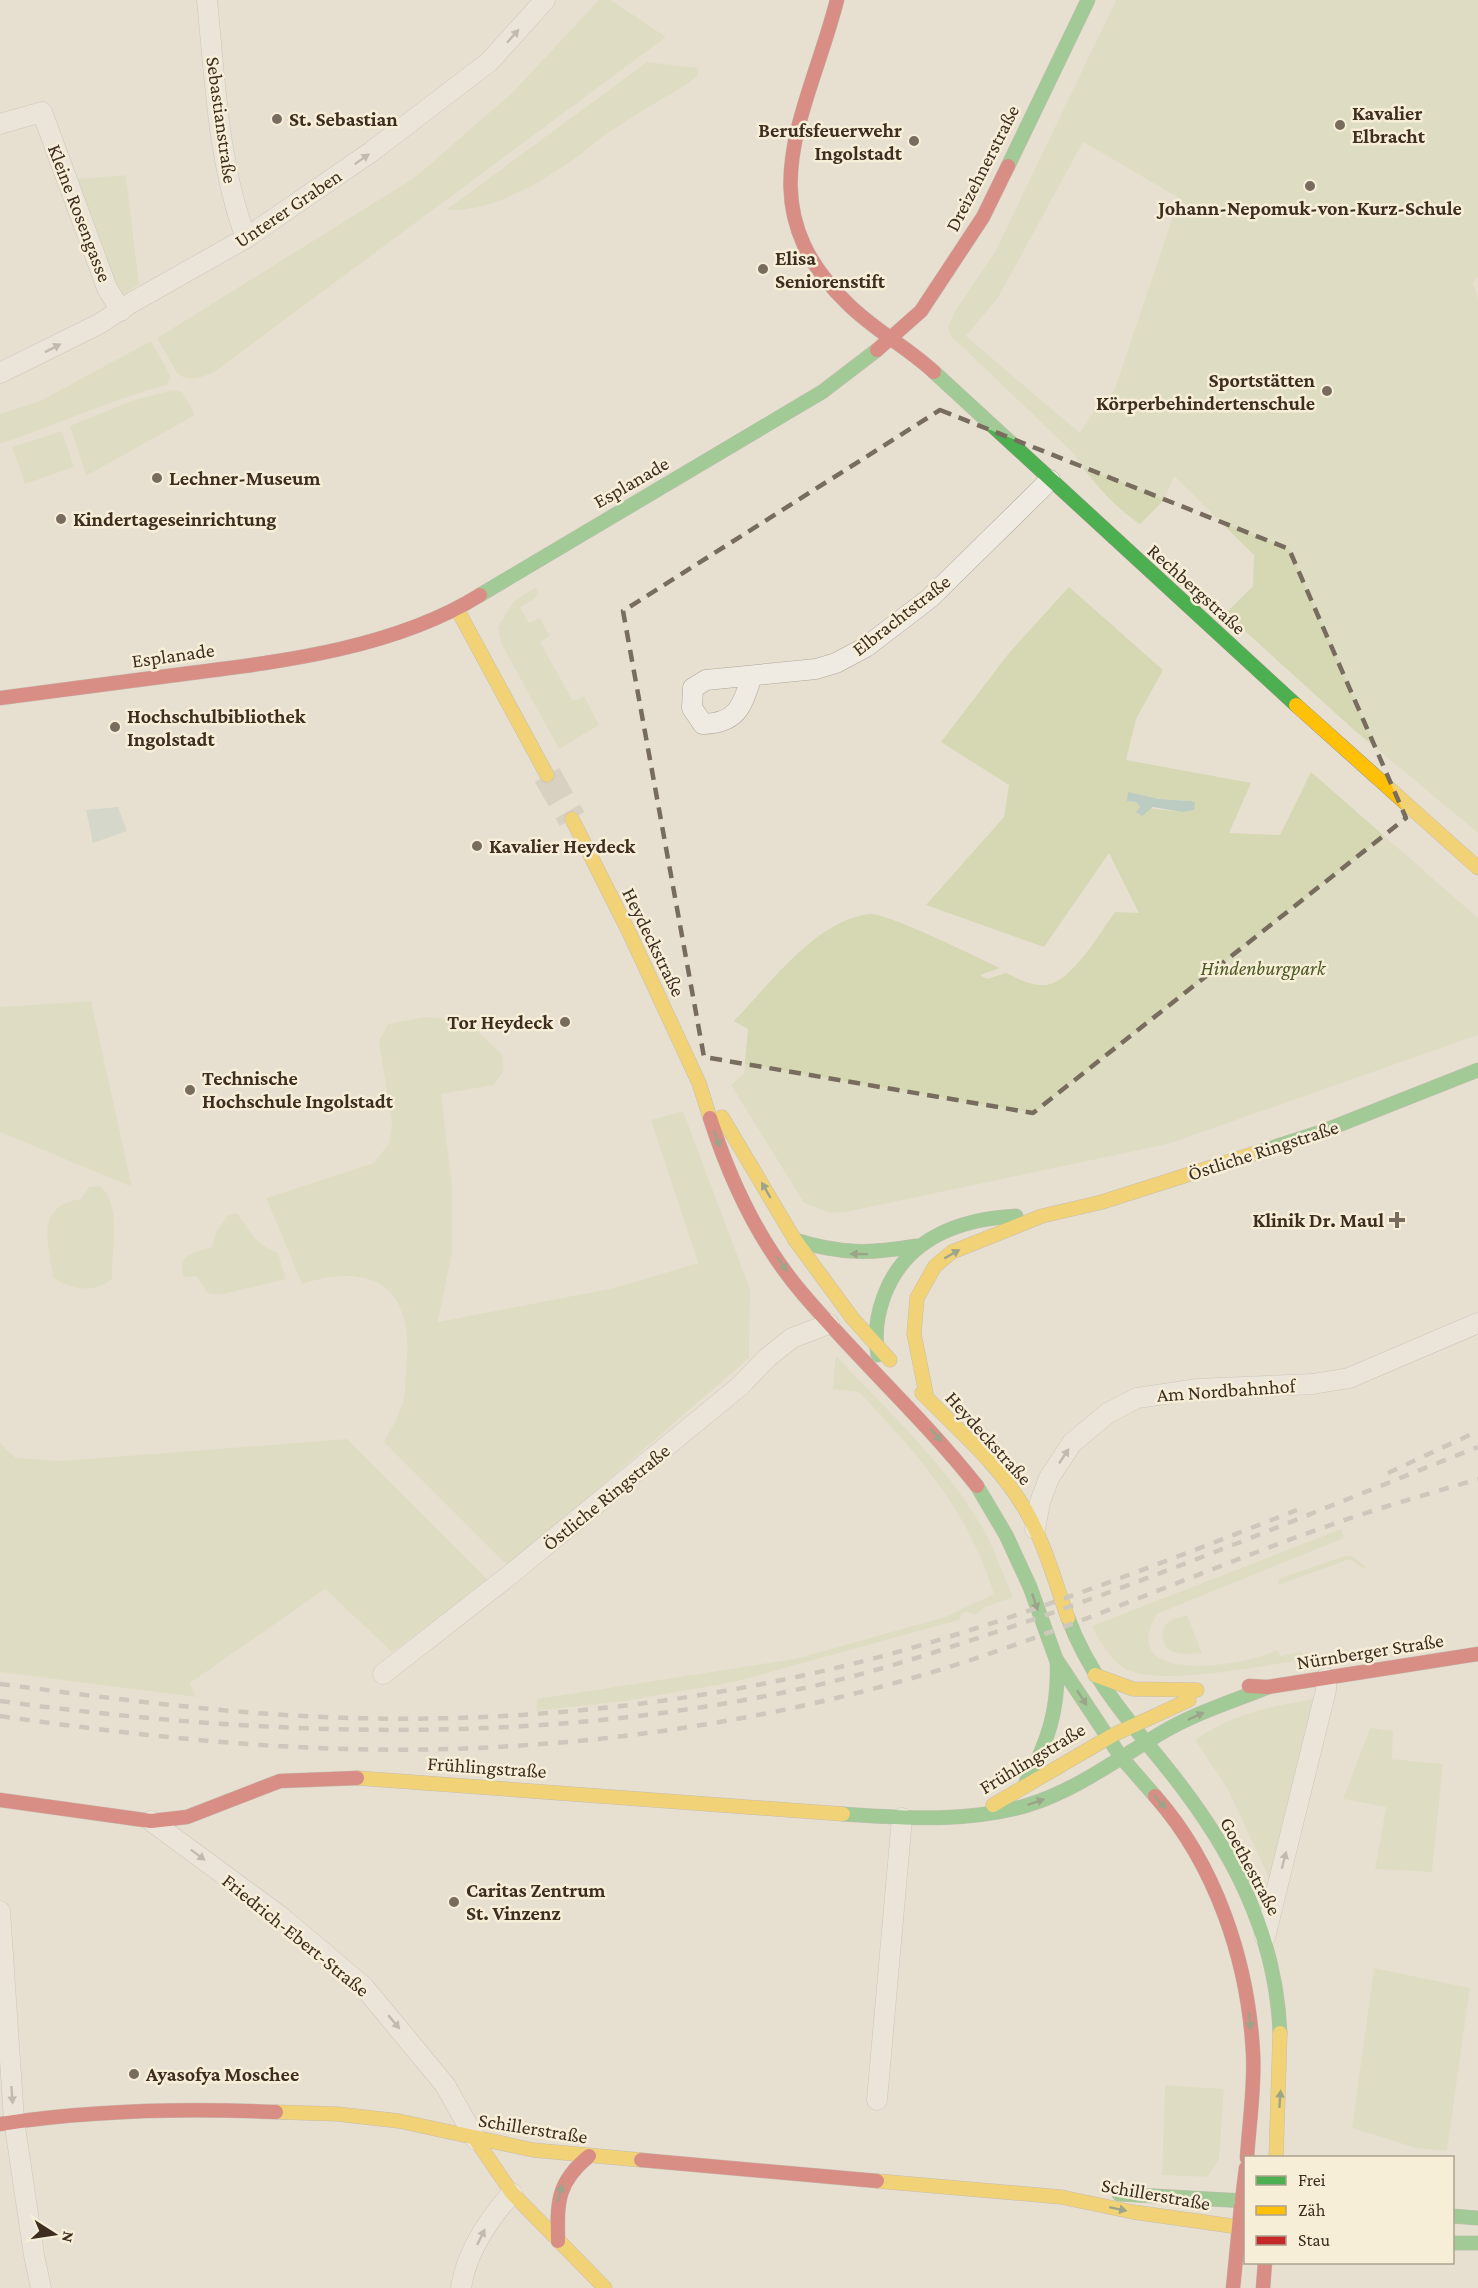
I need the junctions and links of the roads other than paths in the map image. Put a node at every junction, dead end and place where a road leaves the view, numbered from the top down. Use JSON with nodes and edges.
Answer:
{"nodes":[{"id":1,"x":207,"y":0,"type":"edge"},
{"id":2,"x":837,"y":0,"type":"edge"},
{"id":3,"x":1088,"y":0,"type":"edge"},
{"id":4,"x":533,"y":4,"type":"edge"},
{"id":5,"x":0,"y":124,"type":"edge"},
{"id":6,"x":246,"y":238,"type":"junction"},
{"id":7,"x":121,"y":311,"type":"junction"},
{"id":8,"x":890,"y":339,"type":"junction"},
{"id":9,"x":0,"y":374,"type":"edge"},
{"id":10,"x":1050,"y":480,"type":"junction"},
{"id":11,"x":457,"y":609,"type":"junction"},
{"id":12,"x":752,"y":676,"type":"dead end"},
{"id":13,"x":0,"y":698,"type":"edge"},
{"id":14,"x":547,"y":775,"type":"tunnel mouth"},
{"id":15,"x":572,"y":819,"type":"tunnel mouth"},
{"id":16,"x":1478,"y":868,"type":"edge"},
{"id":17,"x":1478,"y":1070,"type":"edge"},
{"id":18,"x":699,"y":1083,"type":"junction"},
{"id":19,"x":1042,"y":1216,"type":"junction"},
{"id":20,"x":795,"y":1240,"type":"junction"},
{"id":21,"x":916,"y":1246,"type":"junction"},
{"id":22,"x":906,"y":1305,"type":"junction"},
{"id":23,"x":879,"y":1312,"type":"junction"},
{"id":24,"x":853,"y":1319,"type":"junction"},
{"id":25,"x":1478,"y":1323,"type":"edge"},
{"id":26,"x":829,"y":1324,"type":"junction"},
{"id":27,"x":876,"y":1346,"type":"junction"},
{"id":28,"x":896,"y":1393,"type":"junction"},
{"id":29,"x":927,"y":1398,"type":"junction"},
{"id":30,"x":1035,"y":1529,"type":"junction"},
{"id":31,"x":1478,"y":1654,"type":"edge"},
{"id":32,"x":1056,"y":1659,"type":"junction"},
{"id":33,"x":383,"y":1674,"type":"dead end"},
{"id":34,"x":1095,"y":1675,"type":"junction"},
{"id":35,"x":1326,"y":1678,"type":"junction"},
{"id":36,"x":1268,"y":1687,"type":"junction"},
{"id":37,"x":1210,"y":1692,"type":"junction"},
{"id":38,"x":1131,"y":1724,"type":"junction"},
{"id":39,"x":1107,"y":1736,"type":"junction"},
{"id":40,"x":1144,"y":1742,"type":"junction"},
{"id":41,"x":1121,"y":1758,"type":"junction"},
{"id":42,"x":1024,"y":1785,"type":"junction"},
{"id":43,"x":0,"y":1800,"type":"edge"},
{"id":44,"x":978,"y":1814,"type":"junction"},
{"id":45,"x":902,"y":1818,"type":"junction"},
{"id":46,"x":151,"y":1821,"type":"junction"},
{"id":47,"x":0,"y":1911,"type":"edge"},
{"id":48,"x":1265,"y":1937,"type":"junction"},
{"id":49,"x":878,"y":2100,"type":"dead end"},
{"id":50,"x":7,"y":2122,"type":"edge"},
{"id":51,"x":476,"y":2140,"type":"junction"},
{"id":52,"x":590,"y":2156,"type":"junction"},
{"id":53,"x":1246,"y":2156,"type":"edge"},
{"id":54,"x":1275,"y":2156,"type":"edge"},
{"id":55,"x":512,"y":2193,"type":"junction"},
{"id":56,"x":1061,"y":2197,"type":"junction"},
{"id":57,"x":1244,"y":2200,"type":"edge"},
{"id":58,"x":1454,"y":2216,"type":"edge"},
{"id":59,"x":1478,"y":2218,"type":"edge"},
{"id":60,"x":1242,"y":2227,"type":"edge"},
{"id":61,"x":558,"y":2241,"type":"junction"},
{"id":62,"x":1454,"y":2243,"type":"edge"},
{"id":63,"x":1478,"y":2243,"type":"edge"},
{"id":64,"x":1265,"y":2264,"type":"edge"},
{"id":65,"x":41,"y":2288,"type":"edge"},
{"id":66,"x":461,"y":2288,"type":"edge"},
{"id":67,"x":605,"y":2288,"type":"edge"},
{"id":68,"x":1233,"y":2288,"type":"edge"},
{"id":69,"x":1263,"y":2288,"type":"edge"}],
"edges":[{"from":1,"to":6,"type":"street","name":"Sebastianstraße"},
{"from":2,"to":8,"type":"street"},
{"from":3,"to":8,"type":"street","name":"Dreizehnerstraße"},
{"from":6,"to":4,"type":"street","name":"Unterer Graben","one_way":true},
{"from":5,"to":7,"type":"street","name":"Kleine Rosengasse"},
{"from":6,"to":7,"type":"street","name":"Unterer Graben"},
{"from":9,"to":7,"type":"street","name":"Unterer Graben","one_way":true},
{"from":8,"to":10,"type":"street","name":"Rechbergstraße"},
{"from":8,"to":11,"type":"street","name":"Esplanade"},
{"from":10,"to":12,"type":"street","name":"Elbrachtstraße"},
{"from":10,"to":16,"type":"street","name":"Rechbergstraße"},
{"from":11,"to":13,"type":"street","name":"Esplanade"},
{"from":11,"to":14,"type":"street"},
{"from":15,"to":18,"type":"street","name":"Heydeckstraße"},
{"from":17,"to":19,"type":"street","name":"Östliche Ringstraße"},
{"from":20,"to":18,"type":"street","name":"Heydeckstraße","one_way":true},
{"from":18,"to":26,"type":"street","name":"Heydeckstraße","one_way":true},
{"from":19,"to":21,"type":"street","name":"Östliche Ringstraße"},
{"from":22,"to":19,"type":"street","name":"Östliche Ringstraße","one_way":true},
{"from":21,"to":20,"type":"street","one_way":true},
{"from":20,"to":24,"type":"street","name":"Heydeckstraße"},
{"from":21,"to":23,"type":"street","name":"Östliche Ringstraße"},
{"from":22,"to":23,"type":"street"},
{"from":22,"to":29,"type":"street","name":"Heydeckstraße"},
{"from":23,"to":24,"type":"street"},
{"from":23,"to":27,"type":"street","name":"Heydeckstraße"},
{"from":24,"to":26,"type":"street"},
{"from":24,"to":27,"type":"street"},
{"from":30,"to":25,"type":"street","name":"Am Nordbahnhof","one_way":true},
{"from":26,"to":28,"type":"street","name":"Heydeckstraße"},
{"from":26,"to":33,"type":"street","name":"Östliche Ringstraße"},
{"from":27,"to":28,"type":"street","name":"Heydeckstraße"},
{"from":27,"to":29,"type":"street"},
{"from":28,"to":32,"type":"street","name":"Heydeckstraße","one_way":true},
{"from":29,"to":30,"type":"street","name":"Heydeckstraße"},
{"from":30,"to":34,"type":"street","name":"Heydeckstraße"},
{"from":31,"to":35,"type":"street","name":"Nürnberger Straße"},
{"from":32,"to":39,"type":"street","name":"Heydeckstraße","one_way":true},
{"from":32,"to":42,"type":"street"},
{"from":34,"to":37,"type":"street"},
{"from":34,"to":38,"type":"street","name":"Heydeckstraße"},
{"from":35,"to":36,"type":"street","name":"Nürnberger Straße"},
{"from":48,"to":35,"type":"street","one_way":true},
{"from":36,"to":37,"type":"street","name":"Nürnberger Straße"},
{"from":40,"to":36,"type":"street","name":"Nürnberger Straße","one_way":true},
{"from":37,"to":38,"type":"street","name":"Nürnberger Straße"},
{"from":38,"to":39,"type":"street","name":"Frühlingstraße"},
{"from":38,"to":40,"type":"street","name":"Goethestraße"},
{"from":39,"to":41,"type":"street"},
{"from":39,"to":42,"type":"street","name":"Frühlingstraße"},
{"from":40,"to":41,"type":"street","name":"Frühlingstraße"},
{"from":40,"to":48,"type":"street","name":"Goethestraße"},
{"from":44,"to":41,"type":"street","name":"Frühlingstraße","one_way":true},
{"from":41,"to":53,"type":"street","one_way":true},
{"from":42,"to":44,"type":"street","name":"Frühlingstraße"},
{"from":43,"to":46,"type":"street","name":"Frühlingstraße"},
{"from":44,"to":45,"type":"street","name":"Frühlingstraße"},
{"from":45,"to":46,"type":"street","name":"Frühlingstraße"},
{"from":45,"to":49,"type":"street"},
{"from":46,"to":51,"type":"street","name":"Friedrich-Ebert-Straße","one_way":true},
{"from":47,"to":50,"type":"street","one_way":true},
{"from":54,"to":48,"type":"street","name":"Goethestraße","one_way":true},
{"from":50,"to":51,"type":"street","name":"Schillerstraße"},
{"from":50,"to":65,"type":"street"},
{"from":51,"to":52,"type":"street","name":"Schillerstraße"},
{"from":51,"to":55,"type":"street","name":"Friedrich-Ebert-Straße"},
{"from":52,"to":56,"type":"street","name":"Schillerstraße"},
{"from":61,"to":52,"type":"street","one_way":true},
{"from":55,"to":61,"type":"street","name":"Friedrich-Ebert-Straße"},
{"from":66,"to":55,"type":"street","one_way":true},
{"from":56,"to":57,"type":"street","name":"Schillerstraße"},
{"from":56,"to":60,"type":"street","name":"Schillerstraße","one_way":true},
{"from":57,"to":60,"type":"street"},
{"from":58,"to":59,"type":"street"},
{"from":60,"to":68,"type":"street"},
{"from":61,"to":67,"type":"street","name":"Friedrich-Ebert-Straße"},
{"from":62,"to":63,"type":"street"},
{"from":64,"to":69,"type":"street"}]}
